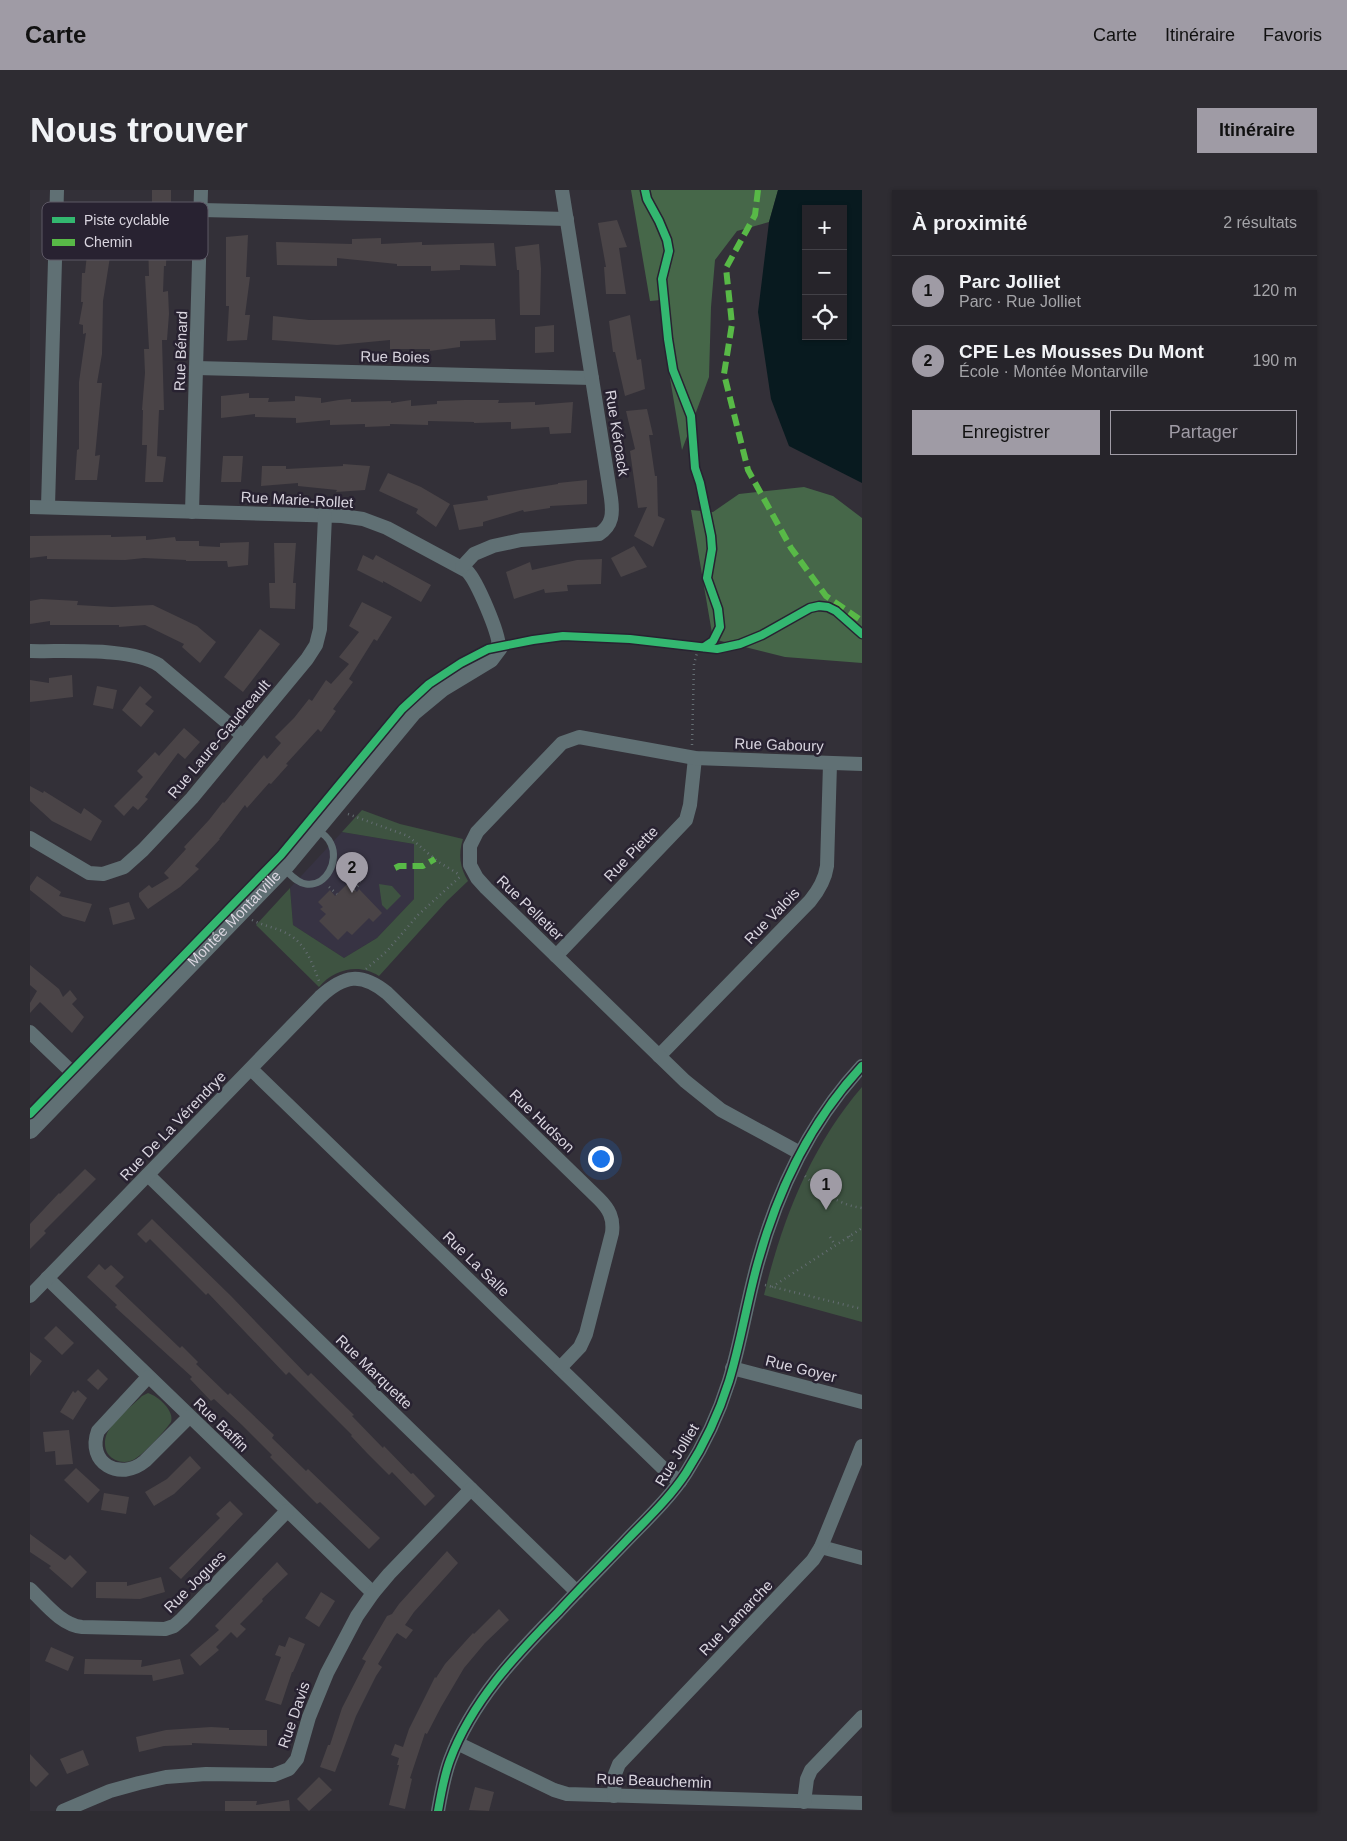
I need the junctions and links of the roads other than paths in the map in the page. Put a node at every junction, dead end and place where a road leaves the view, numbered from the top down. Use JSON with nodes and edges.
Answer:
{"nodes":[{"id":1,"x":562,"y":190,"type":"edge"},
{"id":2,"x":208,"y":210,"type":"edge"},
{"id":3,"x":567,"y":219,"type":"junction"},
{"id":4,"x":55,"y":260,"type":"edge"},
{"id":5,"x":199,"y":260,"type":"edge"},
{"id":6,"x":196,"y":368,"type":"junction"},
{"id":7,"x":592,"y":378,"type":"junction"},
{"id":8,"x":30,"y":506,"type":"edge"},
{"id":9,"x":48,"y":506,"type":"junction"},
{"id":10,"x":192,"y":512,"type":"junction"},
{"id":11,"x":325,"y":516,"type":"junction"},
{"id":12,"x":462,"y":567,"type":"junction"},
{"id":13,"x":499,"y":647,"type":"joint"},
{"id":14,"x":30,"y":651,"type":"edge"},
{"id":15,"x":243,"y":736,"type":"junction"},
{"id":16,"x":695,"y":758,"type":"junction"},
{"id":17,"x":830,"y":764,"type":"junction"},
{"id":18,"x":862,"y":764,"type":"edge"},
{"id":19,"x":317,"y":830,"type":"junction"},
{"id":20,"x":30,"y":838,"type":"edge"},
{"id":21,"x":283,"y":868,"type":"junction"},
{"id":22,"x":556,"y":956,"type":"junction"},
{"id":23,"x":362,"y":979,"type":"joint"},
{"id":24,"x":30,"y":1032,"type":"edge"},
{"id":25,"x":659,"y":1056,"type":"junction"},
{"id":26,"x":862,"y":1066,"type":"edge"},
{"id":27,"x":251,"y":1069,"type":"junction"},
{"id":28,"x":79,"y":1079,"type":"junction"},
{"id":29,"x":30,"y":1130,"type":"edge"},
{"id":30,"x":800,"y":1153,"type":"junction"},
{"id":31,"x":148,"y":1175,"type":"junction"},
{"id":32,"x":47,"y":1278,"type":"junction"},
{"id":33,"x":30,"y":1296,"type":"edge"},
{"id":34,"x":560,"y":1368,"type":"junction"},
{"id":35,"x":732,"y":1368,"type":"junction"},
{"id":36,"x":148,"y":1377,"type":"junction"},
{"id":37,"x":862,"y":1402,"type":"edge"},
{"id":38,"x":189,"y":1417,"type":"junction"},
{"id":39,"x":862,"y":1446,"type":"edge"},
{"id":40,"x":680,"y":1482,"type":"junction"},
{"id":41,"x":471,"y":1489,"type":"junction"},
{"id":42,"x":287,"y":1511,"type":"junction"},
{"id":43,"x":821,"y":1547,"type":"junction"},
{"id":44,"x":862,"y":1558,"type":"edge"},
{"id":45,"x":30,"y":1589,"type":"edge"},
{"id":46,"x":577,"y":1592,"type":"junction"},
{"id":47,"x":373,"y":1593,"type":"junction"},
{"id":48,"x":862,"y":1717,"type":"edge"},
{"id":49,"x":457,"y":1743,"type":"junction"},
{"id":50,"x":614,"y":1796,"type":"junction"},
{"id":51,"x":804,"y":1802,"type":"junction"},
{"id":52,"x":862,"y":1803,"type":"edge"},
{"id":53,"x":63,"y":1811,"type":"edge"},
{"id":54,"x":438,"y":1811,"type":"edge"}],
"edges":[{"from":1,"to":3,"type":"street","name":"Rue Kéroack"},
{"from":2,"to":3,"type":"street"},
{"from":3,"to":7,"type":"street","name":"Rue Kéroack"},
{"from":4,"to":9,"type":"street"},
{"from":5,"to":6,"type":"street","name":"Rue Bénard"},
{"from":6,"to":7,"type":"street","name":"Rue Boies"},
{"from":6,"to":10,"type":"street","name":"Rue Bénard"},
{"from":7,"to":12,"type":"street","name":"Rue Kéroack"},
{"from":8,"to":9,"type":"street","name":"Rue Marie-Rollet"},
{"from":9,"to":10,"type":"street","name":"Rue Marie-Rollet"},
{"from":10,"to":11,"type":"street","name":"Rue Marie-Rollet"},
{"from":11,"to":12,"type":"street","name":"Rue Marie-Rollet"},
{"from":11,"to":15,"type":"street","name":"Rue Laure-Gaudreault"},
{"from":12,"to":13,"type":"street","name":"Rue Marie-Rollet"},
{"from":13,"to":19,"type":"street","name":"Montée Montarville"},
{"from":14,"to":15,"type":"street"},
{"from":15,"to":20,"type":"street","name":"Rue Laure-Gaudreault"},
{"from":16,"to":17,"type":"street","name":"Rue Gaboury"},
{"from":16,"to":22,"type":"street","name":"Rue Piette"},
{"from":16,"to":22,"type":"street","name":"Rue Pelletier"},
{"from":17,"to":18,"type":"street","name":"Rue Gaboury"},
{"from":17,"to":25,"type":"street","name":"Rue Valois"},
{"from":19,"to":21,"type":"street","name":"Montée Montarville"},
{"from":19,"to":21,"type":"lane"},
{"from":21,"to":28,"type":"street","name":"Montée Montarville"},
{"from":22,"to":25,"type":"street","name":"Rue Pelletier"},
{"from":23,"to":27,"type":"street","name":"Rue De La Vérendrye"},
{"from":23,"to":34,"type":"street","name":"Rue Hudson"},
{"from":24,"to":28,"type":"street"},
{"from":25,"to":30,"type":"street","name":"Rue Pelletier"},
{"from":26,"to":30,"type":"street","name":"Rue Jolliet"},
{"from":27,"to":31,"type":"street","name":"Rue De La Vérendrye"},
{"from":27,"to":34,"type":"street","name":"Rue La Salle"},
{"from":28,"to":29,"type":"street","name":"Montée Montarville"},
{"from":30,"to":35,"type":"street","name":"Rue Jolliet"},
{"from":31,"to":32,"type":"street","name":"Rue De La Vérendrye"},
{"from":31,"to":41,"type":"street","name":"Rue Marquette"},
{"from":32,"to":33,"type":"street","name":"Rue De La Vérendrye"},
{"from":32,"to":36,"type":"street","name":"Rue Baffin"},
{"from":34,"to":40,"type":"street","name":"Rue La Salle"},
{"from":35,"to":37,"type":"street","name":"Rue Goyer"},
{"from":35,"to":40,"type":"street","name":"Rue Jolliet"},
{"from":36,"to":38,"type":"street","name":"Rue Baffin"},
{"from":36,"to":38,"type":"street"},
{"from":38,"to":42,"type":"street","name":"Rue Baffin"},
{"from":39,"to":43,"type":"street","name":"Rue Lamarche"},
{"from":40,"to":46,"type":"street","name":"Rue Jolliet"},
{"from":41,"to":46,"type":"street","name":"Rue Marquette"},
{"from":41,"to":47,"type":"street","name":"Rue Davis"},
{"from":42,"to":45,"type":"street","name":"Rue Jogues"},
{"from":42,"to":47,"type":"street","name":"Rue Baffin"},
{"from":43,"to":44,"type":"street"},
{"from":43,"to":50,"type":"street","name":"Rue Lamarche"},
{"from":46,"to":49,"type":"street","name":"Rue Jolliet"},
{"from":47,"to":53,"type":"street","name":"Rue Davis"},
{"from":48,"to":51,"type":"street"},
{"from":49,"to":50,"type":"street","name":"Rue Beauchemin"},
{"from":49,"to":54,"type":"street","name":"Rue Jolliet"},
{"from":50,"to":51,"type":"street","name":"Rue Beauchemin"},
{"from":51,"to":52,"type":"street","name":"Rue Beauchemin"}]}
